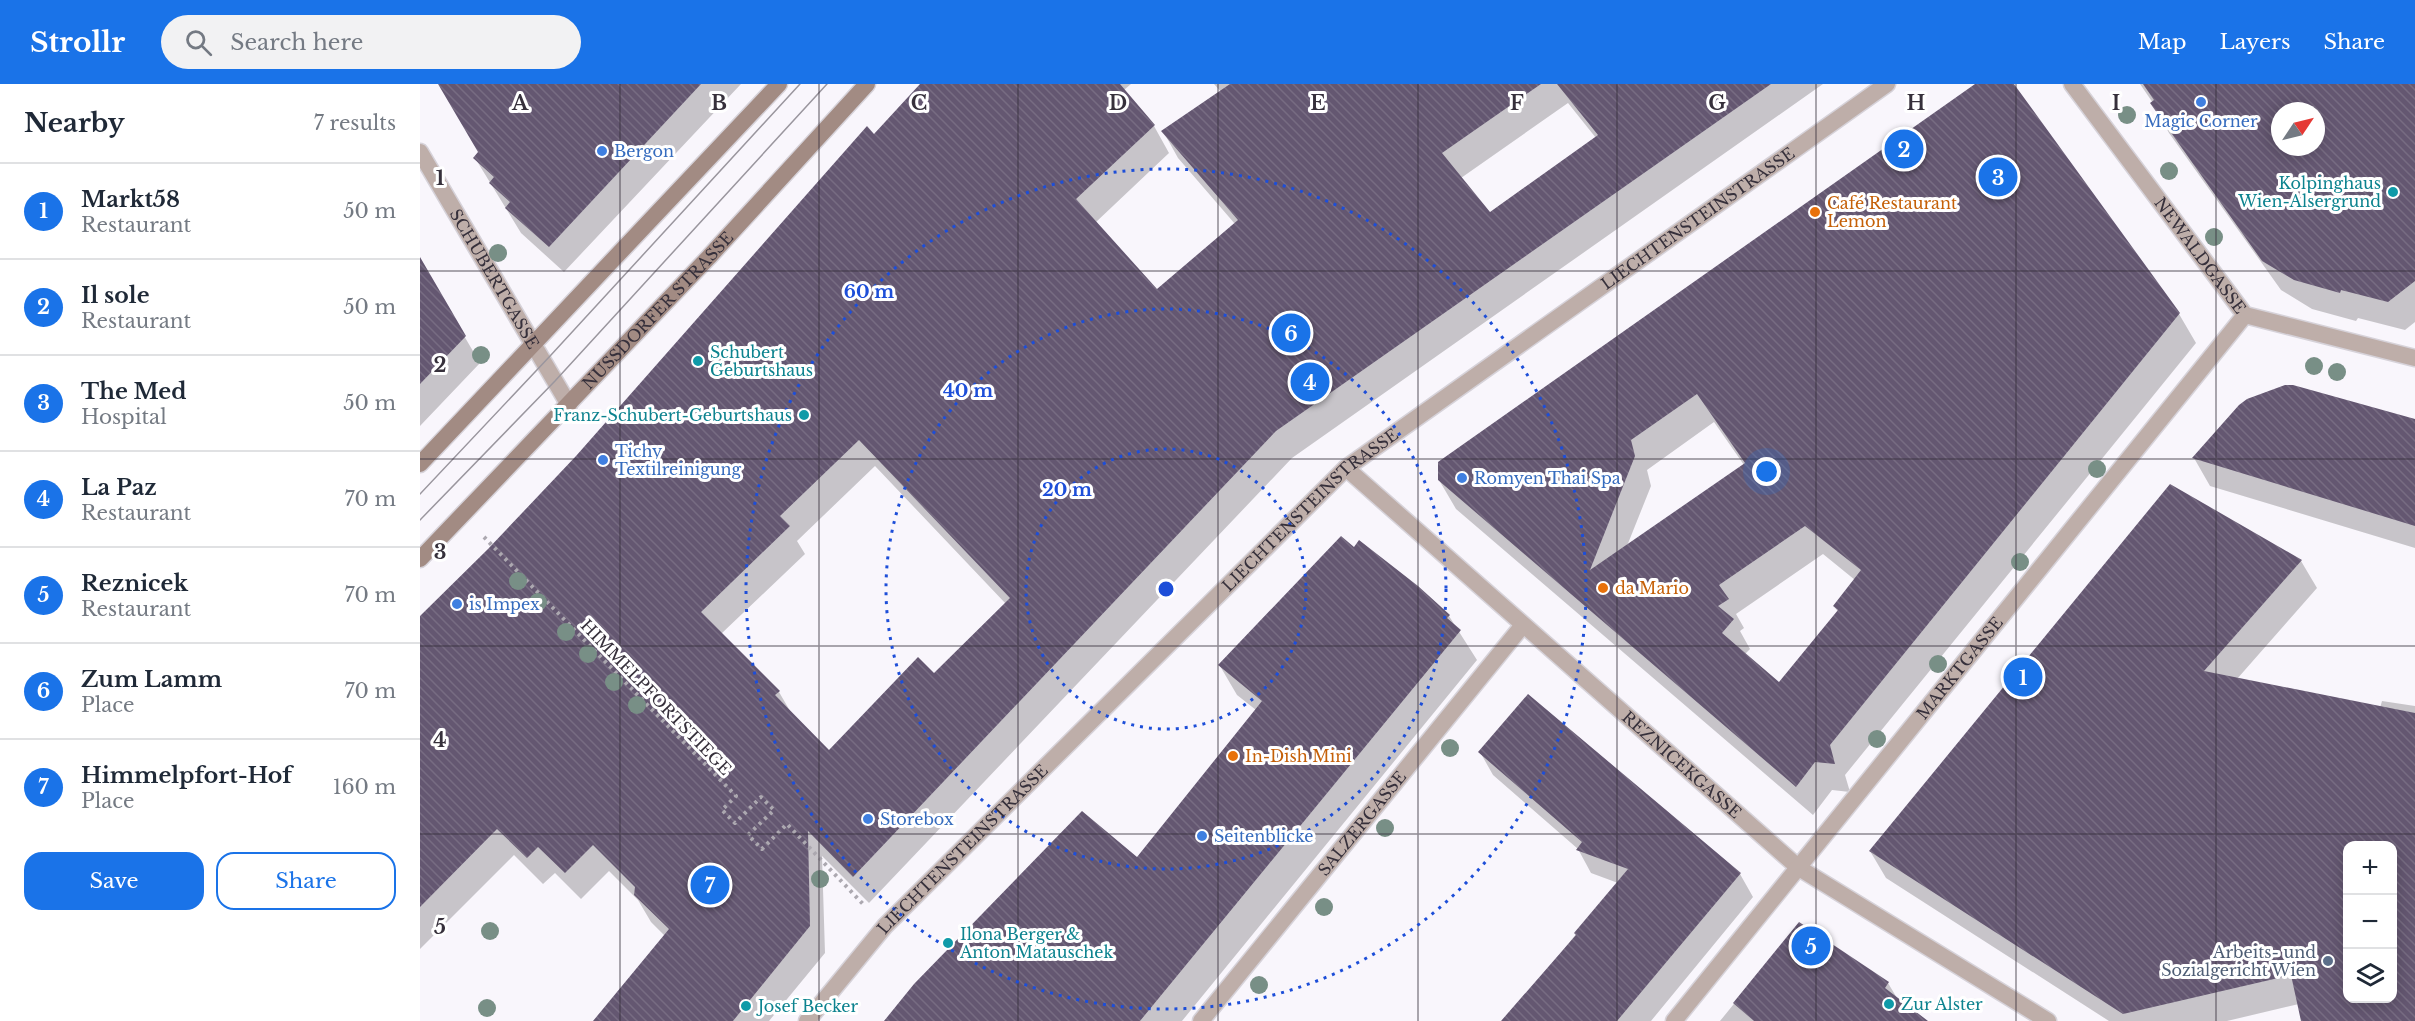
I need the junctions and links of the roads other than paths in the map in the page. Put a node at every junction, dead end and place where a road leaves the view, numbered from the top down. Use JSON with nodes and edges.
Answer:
{"nodes":[{"id":1,"x":779,"y":84,"type":"edge"},
{"id":2,"x":867,"y":84,"type":"edge"},
{"id":3,"x":1887,"y":84,"type":"edge"},
{"id":4,"x":2072,"y":84,"type":"edge"},
{"id":5,"x":420,"y":152,"type":"edge"},
{"id":6,"x":2245,"y":315,"type":"junction"},
{"id":7,"x":534,"y":344,"type":"junction"},
{"id":8,"x":2415,"y":358,"type":"edge"},
{"id":9,"x":568,"y":405,"type":"junction"},
{"id":10,"x":420,"y":464,"type":"edge"},
{"id":11,"x":1346,"y":468,"type":"junction"},
{"id":12,"x":420,"y":559,"type":"edge"},
{"id":13,"x":1523,"y":625,"type":"junction"},
{"id":14,"x":1799,"y":868,"type":"junction"},
{"id":15,"x":807,"y":1021,"type":"edge"},
{"id":16,"x":1201,"y":1021,"type":"edge"},
{"id":17,"x":1674,"y":1021,"type":"edge"},
{"id":18,"x":2048,"y":1021,"type":"edge"}],
"edges":[{"from":1,"to":7,"type":"main road"},
{"from":2,"to":9,"type":"main road","name":"NUSSDORFER STRASSE"},
{"from":3,"to":11,"type":"street","name":"LIECHTENSTEINSTRASSE"},
{"from":4,"to":6,"type":"street","name":"NEWALDGASSE"},
{"from":5,"to":7,"type":"street","name":"SCHUBERTGASSE"},
{"from":6,"to":8,"type":"street","name":"NEWALDGASSE"},
{"from":6,"to":14,"type":"street","name":"MARKTGASSE"},
{"from":7,"to":9,"type":"street","name":"SCHUBERTGASSE"},
{"from":7,"to":10,"type":"main road"},
{"from":9,"to":12,"type":"main road","name":"NUSSDORFER STRASSE"},
{"from":11,"to":13,"type":"street","name":"REZNICEKGASSE"},
{"from":11,"to":15,"type":"street","name":"LIECHTENSTEINSTRASSE"},
{"from":13,"to":14,"type":"street","name":"REZNICEKGASSE"},
{"from":13,"to":16,"type":"street","name":"SALZERGASSE"},
{"from":14,"to":17,"type":"street","name":"MARKTGASSE"},
{"from":14,"to":18,"type":"street","name":"REZNICEKGASSE"}]}
